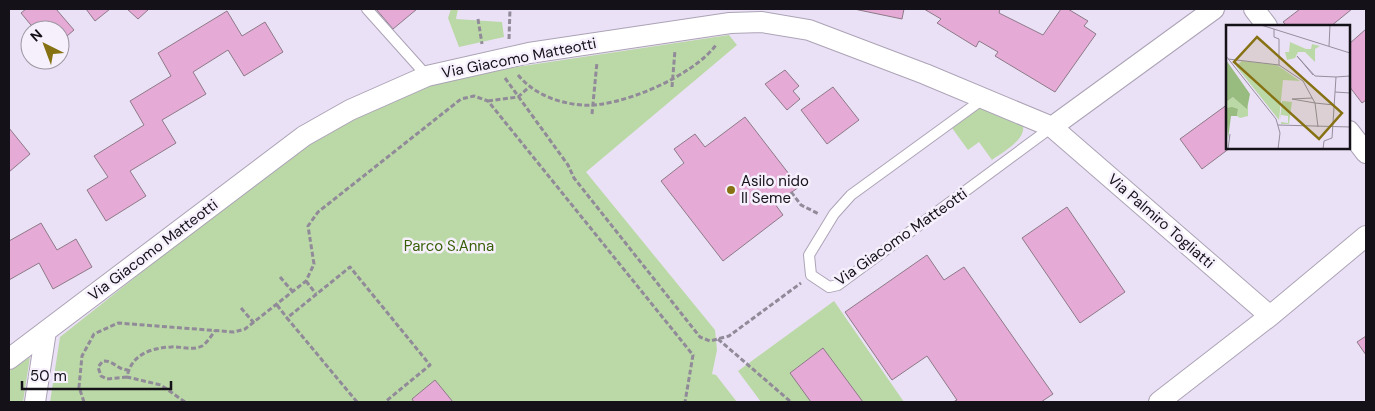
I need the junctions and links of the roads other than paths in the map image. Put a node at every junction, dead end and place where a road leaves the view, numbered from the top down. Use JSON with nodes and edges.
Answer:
{"nodes":[{"id":1,"x":367,"y":9,"type":"edge"},
{"id":2,"x":1214,"y":9,"type":"edge"},
{"id":3,"x":1254,"y":9,"type":"edge"},
{"id":4,"x":1266,"y":25,"type":"edge"},
{"id":5,"x":428,"y":76,"type":"junction"},
{"id":6,"x":983,"y":99,"type":"junction"},
{"id":7,"x":1052,"y":127,"type":"junction"},
{"id":8,"x":1350,"y":132,"type":"edge"},
{"id":9,"x":1366,"y":153,"type":"edge"},
{"id":10,"x":1366,"y":236,"type":"edge"},
{"id":11,"x":1270,"y":316,"type":"junction"},
{"id":12,"x":46,"y":331,"type":"junction"},
{"id":13,"x":9,"y":358,"type":"edge"},
{"id":14,"x":35,"y":402,"type":"edge"},
{"id":15,"x":1159,"y":402,"type":"edge"}],
"edges":[{"from":1,"to":5,"type":"lane"},
{"from":2,"to":7,"type":"street","name":"Via Giacomo Matteotti"},
{"from":3,"to":4,"type":"street"},
{"from":5,"to":6,"type":"street","name":"Via Giacomo Matteotti"},
{"from":5,"to":12,"type":"street","name":"Via Giacomo Matteotti"},
{"from":6,"to":7,"type":"street","name":"Via Giacomo Matteotti"},
{"from":6,"to":7,"type":"lane","name":"Via Giacomo Matteotti"},
{"from":7,"to":11,"type":"street","name":"Via Palmiro Togliatti"},
{"from":8,"to":9,"type":"street"},
{"from":10,"to":11,"type":"street"},
{"from":11,"to":15,"type":"street"},
{"from":12,"to":13,"type":"street","name":"Via Giacomo Matteotti"},
{"from":12,"to":14,"type":"street"}]}
